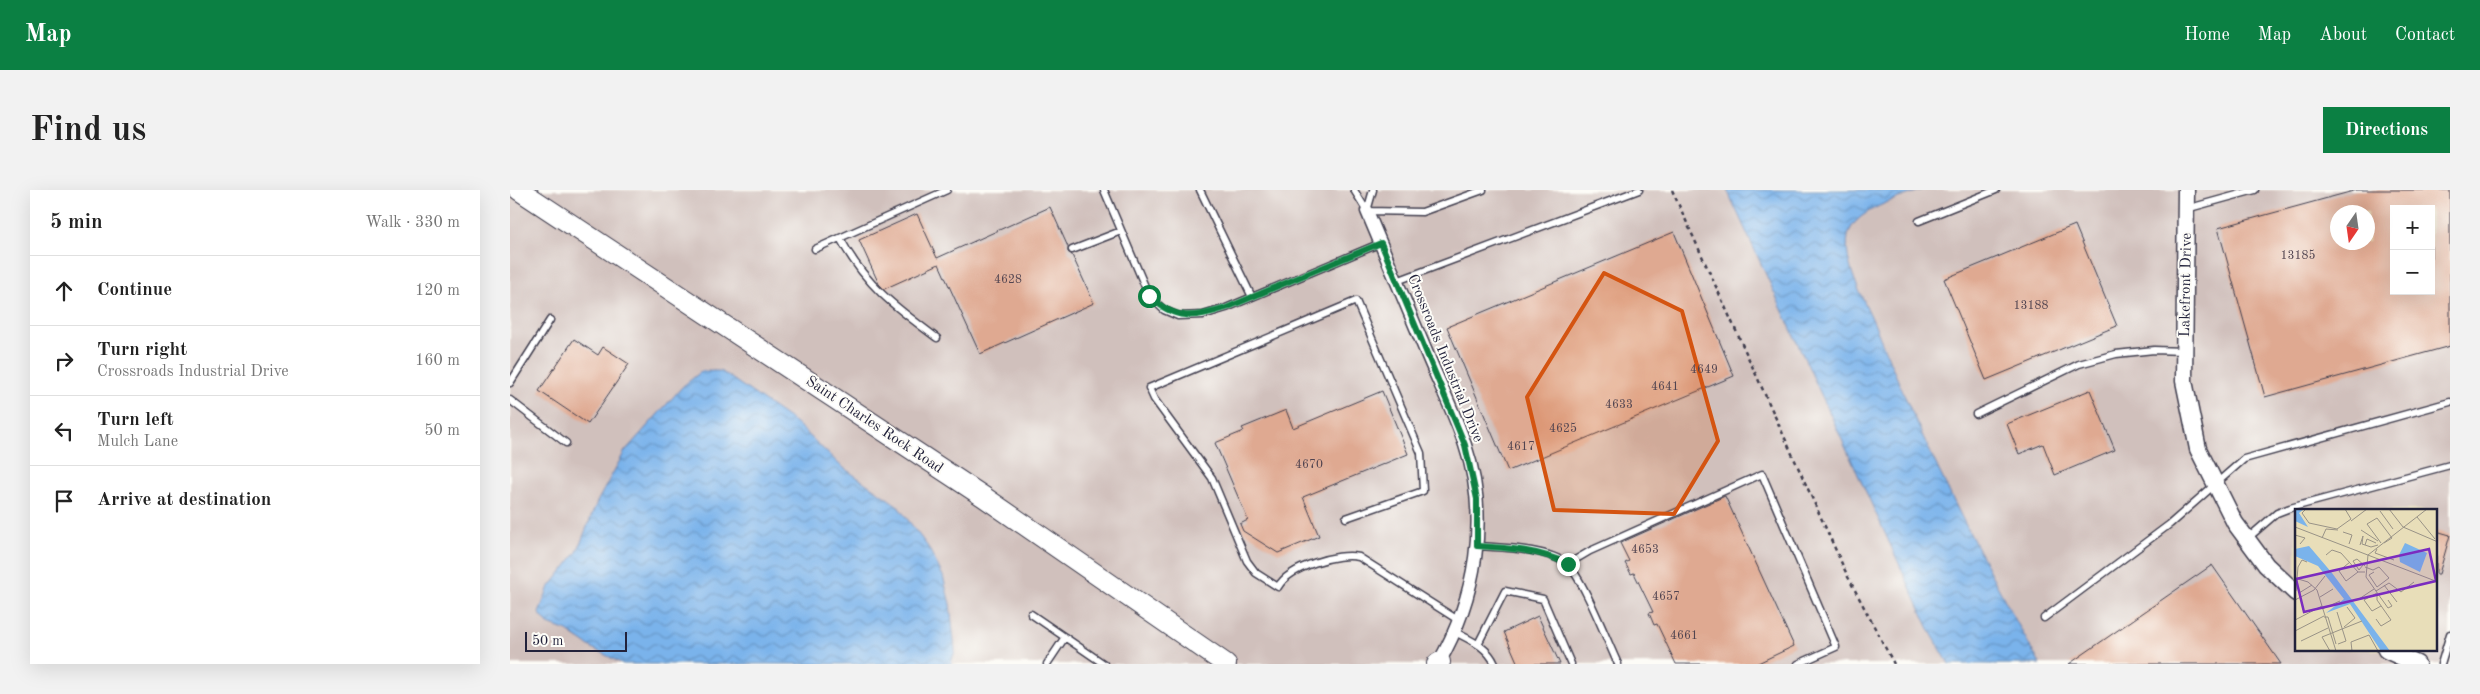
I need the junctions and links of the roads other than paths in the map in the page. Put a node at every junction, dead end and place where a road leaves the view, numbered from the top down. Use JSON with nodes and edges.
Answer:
{"nodes":[{"id":1,"x":519,"y":190,"type":"edge"},
{"id":2,"x":947,"y":190,"type":"edge"},
{"id":3,"x":1104,"y":190,"type":"edge"},
{"id":4,"x":1200,"y":190,"type":"edge"},
{"id":5,"x":1354,"y":190,"type":"edge"},
{"id":6,"x":1374,"y":190,"type":"edge"},
{"id":7,"x":1484,"y":190,"type":"edge"},
{"id":8,"x":1639,"y":190,"type":"edge"},
{"id":9,"x":1996,"y":190,"type":"edge"},
{"id":10,"x":2186,"y":190,"type":"edge"},
{"id":11,"x":2255,"y":190,"type":"edge"},
{"id":12,"x":2186,"y":209,"type":"junction"},
{"id":13,"x":1367,"y":211,"type":"junction"},
{"id":14,"x":1919,"y":221,"type":"dead end"},
{"id":15,"x":1121,"y":231,"type":"junction"},
{"id":16,"x":840,"y":238,"type":"junction"},
{"id":17,"x":1381,"y":243,"type":"junction"},
{"id":18,"x":815,"y":249,"type":"dead end"},
{"id":19,"x":1072,"y":250,"type":"dead end"},
{"id":20,"x":1397,"y":282,"type":"junction"},
{"id":21,"x":1252,"y":297,"type":"junction"},
{"id":22,"x":550,"y":320,"type":"dead end"},
{"id":23,"x":938,"y":338,"type":"dead end"},
{"id":24,"x":2183,"y":350,"type":"junction"},
{"id":25,"x":510,"y":382,"type":"edge"},
{"id":26,"x":510,"y":400,"type":"edge"},
{"id":27,"x":2450,"y":402,"type":"edge"},
{"id":28,"x":1976,"y":414,"type":"dead end"},
{"id":29,"x":566,"y":443,"type":"dead end"},
{"id":30,"x":2450,"y":465,"type":"edge"},
{"id":31,"x":2216,"y":485,"type":"junction"},
{"id":32,"x":1346,"y":518,"type":"dead end"},
{"id":33,"x":2247,"y":538,"type":"junction"},
{"id":34,"x":1477,"y":546,"type":"junction"},
{"id":35,"x":1568,"y":564,"type":"junction"},
{"id":36,"x":2295,"y":592,"type":"edge"},
{"id":37,"x":1031,"y":614,"type":"dead end"},
{"id":38,"x":2044,"y":618,"type":"dead end"},
{"id":39,"x":1456,"y":625,"type":"junction"},
{"id":40,"x":2450,"y":634,"type":"edge"},
{"id":41,"x":1065,"y":637,"type":"junction"},
{"id":42,"x":1478,"y":644,"type":"junction"},
{"id":43,"x":2390,"y":652,"type":"edge"},
{"id":44,"x":1438,"y":663,"type":"edge"},
{"id":45,"x":1047,"y":664,"type":"edge"},
{"id":46,"x":1104,"y":664,"type":"edge"},
{"id":47,"x":1226,"y":664,"type":"edge"},
{"id":48,"x":1494,"y":664,"type":"edge"},
{"id":49,"x":1572,"y":664,"type":"edge"},
{"id":50,"x":1618,"y":664,"type":"edge"},
{"id":51,"x":1798,"y":664,"type":"edge"},
{"id":52,"x":2417,"y":664,"type":"edge"},
{"id":53,"x":2441,"y":664,"type":"edge"}],
"edges":[{"from":1,"to":47,"type":"main road","name":"Saint Charles Rock Road"},
{"from":2,"to":16,"type":"lane"},
{"from":3,"to":15,"type":"lane"},
{"from":4,"to":21,"type":"lane"},
{"from":5,"to":13,"type":"lane"},
{"from":6,"to":13,"type":"lane"},
{"from":7,"to":13,"type":"lane"},
{"from":8,"to":20,"type":"lane"},
{"from":9,"to":14,"type":"lane"},
{"from":10,"to":12,"type":"street","name":"Lakefront Drive"},
{"from":11,"to":12,"type":"lane"},
{"from":12,"to":24,"type":"street","name":"Lakefront Drive"},
{"from":13,"to":17,"type":"street","name":"Crossroads Industrial Drive"},
{"from":15,"to":19,"type":"lane"},
{"from":15,"to":21,"type":"lane"},
{"from":16,"to":18,"type":"lane"},
{"from":16,"to":23,"type":"lane"},
{"from":17,"to":20,"type":"street","name":"Crossroads Industrial Drive"},
{"from":17,"to":21,"type":"lane"},
{"from":20,"to":34,"type":"street","name":"Crossroads Industrial Drive"},
{"from":22,"to":25,"type":"lane"},
{"from":24,"to":28,"type":"lane"},
{"from":24,"to":31,"type":"street","name":"Lakefront Drive"},
{"from":26,"to":29,"type":"lane"},
{"from":27,"to":31,"type":"lane"},
{"from":30,"to":33,"type":"lane"},
{"from":31,"to":33,"type":"street","name":"Lakefront Drive"},
{"from":31,"to":38,"type":"lane"},
{"from":32,"to":39,"type":"lane"},
{"from":33,"to":36,"type":"street","name":"Lakefront Drive"},
{"from":34,"to":35,"type":"lane"},
{"from":34,"to":39,"type":"street","name":"Crossroads Industrial Drive"},
{"from":35,"to":50,"type":"lane"},
{"from":35,"to":51,"type":"lane"},
{"from":37,"to":41,"type":"lane"},
{"from":39,"to":42,"type":"lane"},
{"from":39,"to":44,"type":"street","name":"Crossroads Industrial Drive"},
{"from":40,"to":53,"type":"lane"},
{"from":41,"to":45,"type":"lane"},
{"from":41,"to":46,"type":"lane"},
{"from":42,"to":48,"type":"lane"},
{"from":42,"to":49,"type":"lane"},
{"from":43,"to":52,"type":"street"}]}
